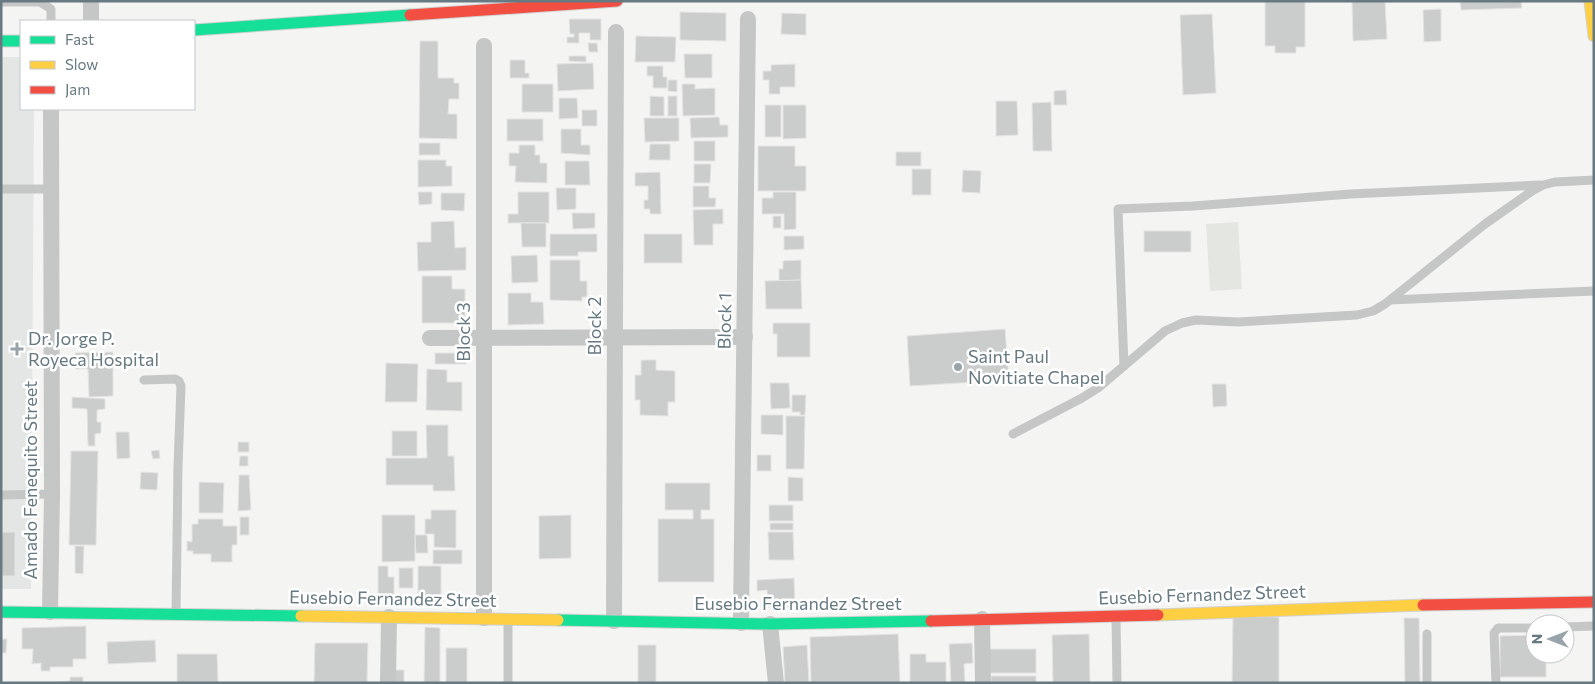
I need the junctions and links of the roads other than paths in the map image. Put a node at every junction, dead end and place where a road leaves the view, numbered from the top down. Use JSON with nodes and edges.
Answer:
{"nodes":[{"id":1,"x":91,"y":1,"type":"edge"},
{"id":2,"x":617,"y":1,"type":"edge"},
{"id":3,"x":1590,"y":1,"type":"edge"},
{"id":4,"x":1,"y":2,"type":"edge"},
{"id":5,"x":748,"y":19,"type":"dead end"},
{"id":6,"x":51,"y":20,"type":"edge"},
{"id":7,"x":91,"y":20,"type":"edge"},
{"id":8,"x":195,"y":30,"type":"edge"},
{"id":9,"x":616,"y":32,"type":"dead end"},
{"id":10,"x":1594,"y":36,"type":"edge"},
{"id":11,"x":1,"y":41,"type":"edge"},
{"id":12,"x":20,"y":41,"type":"edge"},
{"id":13,"x":484,"y":46,"type":"dead end"},
{"id":14,"x":51,"y":110,"type":"edge"},
{"id":15,"x":1594,"y":180,"type":"edge"},
{"id":16,"x":1543,"y":185,"type":"junction"},
{"id":17,"x":1,"y":189,"type":"edge"},
{"id":18,"x":50,"y":189,"type":"junction"},
{"id":19,"x":1594,"y":291,"type":"edge"},
{"id":20,"x":1390,"y":300,"type":"junction"},
{"id":21,"x":615,"y":337,"type":"junction"},
{"id":22,"x":745,"y":337,"type":"junction"},
{"id":23,"x":430,"y":338,"type":"dead end"},
{"id":24,"x":484,"y":338,"type":"junction"},
{"id":25,"x":1124,"y":366,"type":"junction"},
{"id":26,"x":144,"y":380,"type":"dead end"},
{"id":27,"x":1013,"y":434,"type":"dead end"},
{"id":28,"x":52,"y":494,"type":"junction"},
{"id":29,"x":1,"y":495,"type":"edge"},
{"id":30,"x":1594,"y":602,"type":"edge"},
{"id":31,"x":1,"y":612,"type":"edge"},
{"id":32,"x":50,"y":612,"type":"junction"},
{"id":33,"x":176,"y":614,"type":"junction"},
{"id":34,"x":1116,"y":615,"type":"junction"},
{"id":35,"x":389,"y":617,"type":"junction"},
{"id":36,"x":484,"y":618,"type":"junction"},
{"id":37,"x":508,"y":618,"type":"junction"},
{"id":38,"x":982,"y":619,"type":"junction"},
{"id":39,"x":614,"y":621,"type":"junction"},
{"id":40,"x":742,"y":623,"type":"junction"},
{"id":41,"x":770,"y":624,"type":"junction"},
{"id":42,"x":1594,"y":626,"type":"edge"},
{"id":43,"x":1575,"y":627,"type":"edge"},
{"id":44,"x":1525,"y":628,"type":"edge"},
{"id":45,"x":1427,"y":634,"type":"dead end"},
{"id":46,"x":388,"y":683,"type":"edge"},
{"id":47,"x":508,"y":683,"type":"edge"},
{"id":48,"x":776,"y":683,"type":"edge"},
{"id":49,"x":983,"y":683,"type":"edge"},
{"id":50,"x":1117,"y":683,"type":"edge"},
{"id":51,"x":1427,"y":683,"type":"edge"},
{"id":52,"x":1496,"y":683,"type":"edge"}],
"edges":[{"from":1,"to":7,"type":"street"},
{"from":2,"to":8,"type":"main road"},
{"from":3,"to":10,"type":"main road"},
{"from":4,"to":6,"type":"lane"},
{"from":5,"to":22,"type":"street","name":"Block 1"},
{"from":9,"to":21,"type":"street","name":"Block 2"},
{"from":11,"to":12,"type":"main road"},
{"from":13,"to":24,"type":"street","name":"Block 3"},
{"from":14,"to":18,"type":"street","name":"Amado Fenequito Street"},
{"from":15,"to":16,"type":"lane"},
{"from":16,"to":20,"type":"lane"},
{"from":16,"to":25,"type":"lane"},
{"from":17,"to":18,"type":"lane"},
{"from":18,"to":28,"type":"street","name":"Amado Fenequito Street"},
{"from":19,"to":20,"type":"lane"},
{"from":20,"to":25,"type":"lane"},
{"from":21,"to":22,"type":"street"},
{"from":21,"to":24,"type":"street"},
{"from":21,"to":39,"type":"street","name":"Block 2"},
{"from":22,"to":40,"type":"street","name":"Block 1"},
{"from":23,"to":24,"type":"street"},
{"from":24,"to":36,"type":"street","name":"Block 3"},
{"from":25,"to":27,"type":"lane"},
{"from":26,"to":33,"type":"lane"},
{"from":28,"to":29,"type":"lane"},
{"from":28,"to":32,"type":"street","name":"Amado Fenequito Street"},
{"from":30,"to":34,"type":"main road","name":"Eusebio Fernandez Street"},
{"from":31,"to":32,"type":"main road","name":"Eusebio Fernandez Street"},
{"from":32,"to":33,"type":"main road","name":"Eusebio Fernandez Street"},
{"from":33,"to":35,"type":"main road","name":"Eusebio Fernandez Street"},
{"from":34,"to":38,"type":"main road","name":"Eusebio Fernandez Street"},
{"from":34,"to":50,"type":"lane"},
{"from":35,"to":36,"type":"main road","name":"Eusebio Fernandez Street"},
{"from":35,"to":46,"type":"street"},
{"from":36,"to":37,"type":"main road","name":"Eusebio Fernandez Street"},
{"from":37,"to":39,"type":"main road","name":"Eusebio Fernandez Street"},
{"from":37,"to":47,"type":"lane"},
{"from":38,"to":41,"type":"main road","name":"Eusebio Fernandez Street"},
{"from":38,"to":49,"type":"street"},
{"from":39,"to":40,"type":"main road","name":"Eusebio Fernandez Street"},
{"from":40,"to":41,"type":"main road","name":"Eusebio Fernandez Street"},
{"from":41,"to":48,"type":"street"},
{"from":42,"to":43,"type":"lane"},
{"from":44,"to":52,"type":"lane"},
{"from":45,"to":51,"type":"lane"}]}
